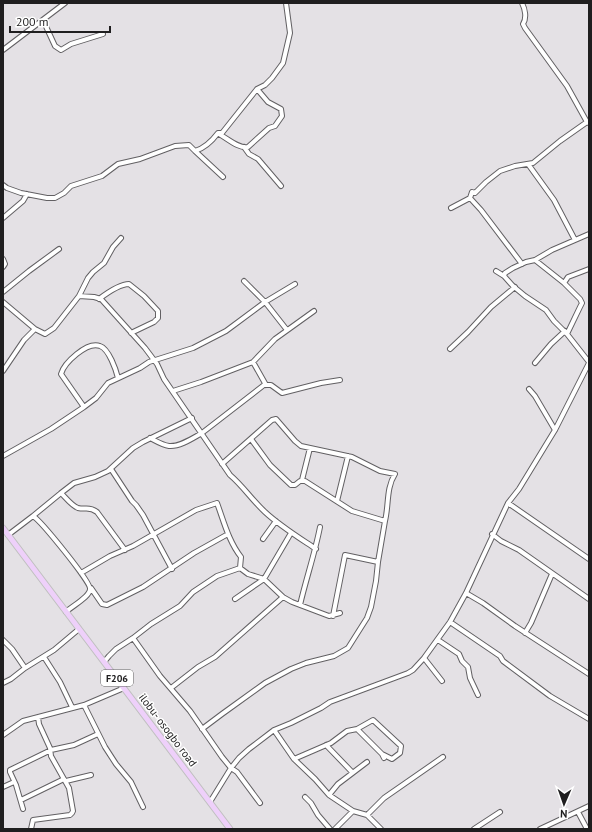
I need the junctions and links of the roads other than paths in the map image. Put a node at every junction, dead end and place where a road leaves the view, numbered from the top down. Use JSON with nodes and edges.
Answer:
{"nodes":[{"id":1,"x":65,"y":3,"type":"edge"},
{"id":2,"x":286,"y":3,"type":"edge"},
{"id":3,"x":522,"y":3,"type":"edge"},
{"id":4,"x":43,"y":20,"type":"junction"},
{"id":5,"x":104,"y":34,"type":"dead end"},
{"id":6,"x":3,"y":50,"type":"edge"},
{"id":7,"x":257,"y":89,"type":"junction"},
{"id":8,"x":588,"y":123,"type":"edge"},
{"id":9,"x":218,"y":133,"type":"junction"},
{"id":10,"x":244,"y":147,"type":"junction"},
{"id":11,"x":195,"y":151,"type":"junction"},
{"id":12,"x":528,"y":164,"type":"junction"},
{"id":13,"x":223,"y":177,"type":"dead end"},
{"id":14,"x":3,"y":185,"type":"edge"},
{"id":15,"x":282,"y":186,"type":"dead end"},
{"id":16,"x":27,"y":194,"type":"junction"},
{"id":17,"x":470,"y":198,"type":"junction"},
{"id":18,"x":451,"y":208,"type":"dead end"},
{"id":19,"x":3,"y":218,"type":"edge"},
{"id":20,"x":589,"y":234,"type":"edge"},
{"id":21,"x":121,"y":238,"type":"dead end"},
{"id":22,"x":575,"y":240,"type":"junction"},
{"id":23,"x":60,"y":249,"type":"dead end"},
{"id":24,"x":3,"y":259,"type":"edge"},
{"id":25,"x":535,"y":260,"type":"junction"},
{"id":26,"x":522,"y":264,"type":"junction"},
{"id":27,"x":3,"y":267,"type":"edge"},
{"id":28,"x":589,"y":269,"type":"edge"},
{"id":29,"x":496,"y":271,"type":"dead end"},
{"id":30,"x":504,"y":276,"type":"junction"},
{"id":31,"x":244,"y":281,"type":"dead end"},
{"id":32,"x":564,"y":283,"type":"junction"},
{"id":33,"x":295,"y":284,"type":"dead end"},
{"id":34,"x":515,"y":287,"type":"junction"},
{"id":35,"x":3,"y":292,"type":"edge"},
{"id":36,"x":79,"y":296,"type":"junction"},
{"id":37,"x":99,"y":299,"type":"junction"},
{"id":38,"x":3,"y":302,"type":"edge"},
{"id":39,"x":265,"y":302,"type":"junction"},
{"id":40,"x":314,"y":311,"type":"dead end"},
{"id":41,"x":35,"y":329,"type":"junction"},
{"id":42,"x":288,"y":330,"type":"junction"},
{"id":43,"x":131,"y":333,"type":"junction"},
{"id":44,"x":566,"y":333,"type":"junction"},
{"id":45,"x":450,"y":349,"type":"dead end"},
{"id":46,"x":154,"y":361,"type":"junction"},
{"id":47,"x":253,"y":362,"type":"junction"},
{"id":48,"x":535,"y":363,"type":"dead end"},
{"id":49,"x":589,"y":365,"type":"edge"},
{"id":50,"x":3,"y":371,"type":"edge"},
{"id":51,"x":118,"y":378,"type":"junction"},
{"id":52,"x":340,"y":380,"type":"dead end"},
{"id":53,"x":266,"y":385,"type":"junction"},
{"id":54,"x":529,"y":390,"type":"dead end"},
{"id":55,"x":173,"y":391,"type":"junction"},
{"id":56,"x":84,"y":407,"type":"junction"},
{"id":57,"x":192,"y":418,"type":"junction"},
{"id":58,"x":555,"y":430,"type":"junction"},
{"id":59,"x":202,"y":433,"type":"junction"},
{"id":60,"x":150,"y":438,"type":"junction"},
{"id":61,"x":251,"y":439,"type":"junction"},
{"id":62,"x":310,"y":448,"type":"junction"},
{"id":63,"x":3,"y":456,"type":"edge"},
{"id":64,"x":348,"y":456,"type":"junction"},
{"id":65,"x":222,"y":464,"type":"junction"},
{"id":66,"x":111,"y":469,"type":"junction"},
{"id":67,"x":302,"y":480,"type":"junction"},
{"id":68,"x":61,"y":493,"type":"junction"},
{"id":69,"x":337,"y":501,"type":"junction"},
{"id":70,"x":508,"y":503,"type":"junction"},
{"id":71,"x":33,"y":516,"type":"junction"},
{"id":72,"x":276,"y":521,"type":"junction"},
{"id":73,"x":385,"y":521,"type":"junction"},
{"id":74,"x":320,"y":527,"type":"dead end"},
{"id":75,"x":3,"y":528,"type":"edge"},
{"id":76,"x":291,"y":533,"type":"junction"},
{"id":77,"x":153,"y":534,"type":"junction"},
{"id":78,"x":228,"y":534,"type":"junction"},
{"id":79,"x":492,"y":534,"type":"junction"},
{"id":80,"x":8,"y":535,"type":"junction"},
{"id":81,"x":263,"y":538,"type":"dead end"},
{"id":82,"x":316,"y":549,"type":"junction"},
{"id":83,"x":125,"y":550,"type":"junction"},
{"id":84,"x":589,"y":559,"type":"edge"},
{"id":85,"x":378,"y":562,"type":"junction"},
{"id":86,"x":240,"y":568,"type":"junction"},
{"id":87,"x":172,"y":569,"type":"junction"},
{"id":88,"x":81,"y":573,"type":"junction"},
{"id":89,"x":552,"y":574,"type":"junction"},
{"id":90,"x":264,"y":579,"type":"junction"},
{"id":91,"x":91,"y":588,"type":"junction"},
{"id":92,"x":466,"y":593,"type":"junction"},
{"id":93,"x":283,"y":597,"type":"junction"},
{"id":94,"x":235,"y":599,"type":"dead end"},
{"id":95,"x":589,"y":599,"type":"edge"},
{"id":96,"x":300,"y":605,"type":"junction"},
{"id":97,"x":66,"y":612,"type":"junction"},
{"id":98,"x":340,"y":613,"type":"dead end"},
{"id":99,"x":333,"y":616,"type":"junction"},
{"id":100,"x":450,"y":622,"type":"junction"},
{"id":101,"x":79,"y":628,"type":"junction"},
{"id":102,"x":525,"y":633,"type":"junction"},
{"id":103,"x":133,"y":638,"type":"junction"},
{"id":104,"x":3,"y":640,"type":"edge"},
{"id":105,"x":438,"y":640,"type":"junction"},
{"id":106,"x":44,"y":657,"type":"junction"},
{"id":107,"x":424,"y":658,"type":"junction"},
{"id":108,"x":104,"y":662,"type":"junction"},
{"id":109,"x":25,"y":668,"type":"junction"},
{"id":110,"x":589,"y":674,"type":"edge"},
{"id":111,"x":442,"y":681,"type":"dead end"},
{"id":112,"x":3,"y":683,"type":"edge"},
{"id":113,"x":124,"y":688,"type":"junction"},
{"id":114,"x":171,"y":688,"type":"junction"},
{"id":115,"x":478,"y":694,"type":"dead end"},
{"id":116,"x":84,"y":705,"type":"junction"},
{"id":117,"x":72,"y":707,"type":"junction"},
{"id":118,"x":38,"y":717,"type":"junction"},
{"id":119,"x":589,"y":719,"type":"edge"},
{"id":120,"x":202,"y":729,"type":"junction"},
{"id":121,"x":357,"y":729,"type":"junction"},
{"id":122,"x":274,"y":730,"type":"junction"},
{"id":123,"x":98,"y":734,"type":"junction"},
{"id":124,"x":3,"y":735,"type":"edge"},
{"id":125,"x":326,"y":745,"type":"junction"},
{"id":126,"x":51,"y":750,"type":"junction"},
{"id":127,"x":443,"y":757,"type":"dead end"},
{"id":128,"x":294,"y":759,"type":"junction"},
{"id":129,"x":367,"y":762,"type":"dead end"},
{"id":130,"x":231,"y":768,"type":"junction"},
{"id":131,"x":352,"y":772,"type":"junction"},
{"id":132,"x":91,"y":775,"type":"dead end"},
{"id":133,"x":65,"y":780,"type":"junction"},
{"id":134,"x":14,"y":782,"type":"junction"},
{"id":135,"x":3,"y":787,"type":"edge"},
{"id":136,"x":329,"y":795,"type":"junction"},
{"id":137,"x":305,"y":797,"type":"dead end"},
{"id":138,"x":21,"y":800,"type":"junction"},
{"id":139,"x":210,"y":802,"type":"junction"},
{"id":140,"x":260,"y":803,"type":"dead end"},
{"id":141,"x":589,"y":806,"type":"edge"},
{"id":142,"x":143,"y":807,"type":"dead end"},
{"id":143,"x":23,"y":809,"type":"dead end"},
{"id":144,"x":353,"y":811,"type":"junction"},
{"id":145,"x":500,"y":812,"type":"dead end"},
{"id":146,"x":578,"y":812,"type":"junction"},
{"id":147,"x":366,"y":815,"type":"junction"},
{"id":148,"x":31,"y":829,"type":"edge"},
{"id":149,"x":230,"y":829,"type":"edge"},
{"id":150,"x":330,"y":829,"type":"edge"},
{"id":151,"x":335,"y":829,"type":"edge"},
{"id":152,"x":381,"y":829,"type":"edge"},
{"id":153,"x":474,"y":829,"type":"edge"},
{"id":154,"x":540,"y":829,"type":"edge"},
{"id":155,"x":587,"y":829,"type":"edge"}],
"edges":[{"from":1,"to":4,"type":"street"},
{"from":2,"to":7,"type":"street"},
{"from":3,"to":8,"type":"street"},
{"from":4,"to":5,"type":"street"},
{"from":4,"to":6,"type":"street"},
{"from":7,"to":9,"type":"street"},
{"from":7,"to":10,"type":"street"},
{"from":8,"to":12,"type":"street"},
{"from":9,"to":10,"type":"street"},
{"from":9,"to":11,"type":"street"},
{"from":10,"to":15,"type":"street"},
{"from":11,"to":13,"type":"street"},
{"from":11,"to":16,"type":"street"},
{"from":12,"to":17,"type":"street"},
{"from":12,"to":22,"type":"street"},
{"from":14,"to":16,"type":"street"},
{"from":16,"to":19,"type":"street"},
{"from":17,"to":18,"type":"street"},
{"from":17,"to":26,"type":"street"},
{"from":20,"to":22,"type":"street"},
{"from":21,"to":36,"type":"street"},
{"from":22,"to":25,"type":"street"},
{"from":23,"to":35,"type":"street"},
{"from":24,"to":27,"type":"street"},
{"from":25,"to":26,"type":"street"},
{"from":25,"to":32,"type":"street"},
{"from":26,"to":30,"type":"street"},
{"from":28,"to":32,"type":"street"},
{"from":29,"to":30,"type":"street"},
{"from":30,"to":34,"type":"street"},
{"from":31,"to":39,"type":"street"},
{"from":32,"to":44,"type":"street"},
{"from":33,"to":39,"type":"street"},
{"from":34,"to":44,"type":"street"},
{"from":34,"to":45,"type":"street"},
{"from":36,"to":37,"type":"street"},
{"from":36,"to":41,"type":"street"},
{"from":37,"to":43,"type":"street"},
{"from":37,"to":43,"type":"street"},
{"from":38,"to":41,"type":"street"},
{"from":39,"to":42,"type":"street"},
{"from":39,"to":46,"type":"street"},
{"from":40,"to":42,"type":"street"},
{"from":41,"to":50,"type":"street"},
{"from":42,"to":47,"type":"street"},
{"from":43,"to":46,"type":"street"},
{"from":44,"to":48,"type":"street"},
{"from":44,"to":49,"type":"street"},
{"from":46,"to":51,"type":"street"},
{"from":46,"to":55,"type":"street"},
{"from":47,"to":53,"type":"street"},
{"from":47,"to":55,"type":"street"},
{"from":49,"to":58,"type":"street"},
{"from":51,"to":56,"type":"street"},
{"from":51,"to":56,"type":"street"},
{"from":52,"to":53,"type":"street"},
{"from":53,"to":59,"type":"street"},
{"from":54,"to":58,"type":"street"},
{"from":55,"to":57,"type":"street"},
{"from":56,"to":63,"type":"street"},
{"from":57,"to":59,"type":"street"},
{"from":57,"to":60,"type":"street"},
{"from":58,"to":70,"type":"street"},
{"from":59,"to":60,"type":"street"},
{"from":59,"to":65,"type":"street"},
{"from":60,"to":66,"type":"street"},
{"from":61,"to":62,"type":"street"},
{"from":61,"to":65,"type":"street"},
{"from":61,"to":67,"type":"street"},
{"from":62,"to":64,"type":"street"},
{"from":62,"to":67,"type":"street"},
{"from":64,"to":69,"type":"street"},
{"from":64,"to":73,"type":"street"},
{"from":65,"to":72,"type":"street"},
{"from":66,"to":68,"type":"street"},
{"from":66,"to":77,"type":"street"},
{"from":67,"to":69,"type":"street"},
{"from":68,"to":71,"type":"street"},
{"from":68,"to":83,"type":"street"},
{"from":69,"to":73,"type":"street"},
{"from":70,"to":79,"type":"street"},
{"from":70,"to":84,"type":"street"},
{"from":71,"to":80,"type":"street"},
{"from":71,"to":88,"type":"street"},
{"from":72,"to":76,"type":"street"},
{"from":72,"to":81,"type":"street"},
{"from":73,"to":85,"type":"street"},
{"from":74,"to":82,"type":"street"},
{"from":75,"to":80,"type":"main road","name":"ilobu- osogbo road","number":"F206"},
{"from":76,"to":82,"type":"street"},
{"from":76,"to":90,"type":"street"},
{"from":77,"to":78,"type":"street"},
{"from":77,"to":83,"type":"street"},
{"from":77,"to":87,"type":"street"},
{"from":78,"to":86,"type":"street"},
{"from":78,"to":87,"type":"street"},
{"from":79,"to":89,"type":"street"},
{"from":79,"to":92,"type":"street"},
{"from":80,"to":97,"type":"main road","name":"ilobu- osogbo road","number":"F206"},
{"from":82,"to":96,"type":"street"},
{"from":83,"to":88,"type":"street"},
{"from":85,"to":99,"type":"street"},
{"from":85,"to":120,"type":"street"},
{"from":86,"to":90,"type":"street"},
{"from":86,"to":103,"type":"street"},
{"from":87,"to":91,"type":"street"},
{"from":88,"to":91,"type":"street"},
{"from":89,"to":95,"type":"street"},
{"from":89,"to":102,"type":"street"},
{"from":90,"to":93,"type":"street"},
{"from":90,"to":94,"type":"street"},
{"from":91,"to":97,"type":"street"},
{"from":92,"to":100,"type":"street"},
{"from":92,"to":102,"type":"street"},
{"from":93,"to":96,"type":"street"},
{"from":93,"to":114,"type":"street"},
{"from":96,"to":99,"type":"street"},
{"from":97,"to":101,"type":"main road","name":"ilobu- osogbo road","number":"F206"},
{"from":98,"to":99,"type":"street"},
{"from":100,"to":105,"type":"street"},
{"from":100,"to":119,"type":"street"},
{"from":101,"to":106,"type":"street"},
{"from":101,"to":108,"type":"main road","name":"ilobu- osogbo road","number":"F206"},
{"from":102,"to":110,"type":"street"},
{"from":103,"to":108,"type":"street"},
{"from":103,"to":114,"type":"street"},
{"from":104,"to":109,"type":"street"},
{"from":105,"to":107,"type":"street"},
{"from":105,"to":115,"type":"street"},
{"from":106,"to":109,"type":"street"},
{"from":106,"to":117,"type":"street"},
{"from":107,"to":111,"type":"street"},
{"from":107,"to":122,"type":"street"},
{"from":108,"to":113,"type":"main road","name":"ilobu- osogbo road","number":"F206"},
{"from":109,"to":112,"type":"street"},
{"from":113,"to":116,"type":"street"},
{"from":113,"to":139,"type":"main road","name":"ilobu- osogbo road","number":"F206"},
{"from":114,"to":120,"type":"street"},
{"from":116,"to":117,"type":"street"},
{"from":116,"to":123,"type":"street"},
{"from":117,"to":118,"type":"street"},
{"from":118,"to":124,"type":"street"},
{"from":118,"to":126,"type":"street"},
{"from":120,"to":130,"type":"street"},
{"from":121,"to":121,"type":"street"},
{"from":121,"to":125,"type":"street"},
{"from":122,"to":128,"type":"street"},
{"from":122,"to":130,"type":"street"},
{"from":123,"to":126,"type":"street"},
{"from":123,"to":142,"type":"street"},
{"from":125,"to":128,"type":"street"},
{"from":125,"to":131,"type":"street"},
{"from":126,"to":133,"type":"street"},
{"from":126,"to":134,"type":"street"},
{"from":127,"to":147,"type":"street"},
{"from":128,"to":136,"type":"street"},
{"from":129,"to":131,"type":"street"},
{"from":130,"to":139,"type":"street"},
{"from":130,"to":140,"type":"street"},
{"from":131,"to":136,"type":"street"},
{"from":132,"to":133,"type":"street"},
{"from":133,"to":138,"type":"street"},
{"from":133,"to":148,"type":"street"},
{"from":134,"to":135,"type":"street"},
{"from":134,"to":138,"type":"street"},
{"from":136,"to":144,"type":"street"},
{"from":137,"to":150,"type":"street"},
{"from":138,"to":143,"type":"street"},
{"from":139,"to":149,"type":"main road","name":"ilobu- osogbo road","number":"F206"},
{"from":141,"to":146,"type":"street"},
{"from":144,"to":147,"type":"street"},
{"from":144,"to":151,"type":"street"},
{"from":145,"to":153,"type":"street"},
{"from":146,"to":154,"type":"street"},
{"from":146,"to":155,"type":"street"},
{"from":147,"to":152,"type":"street"}]}
